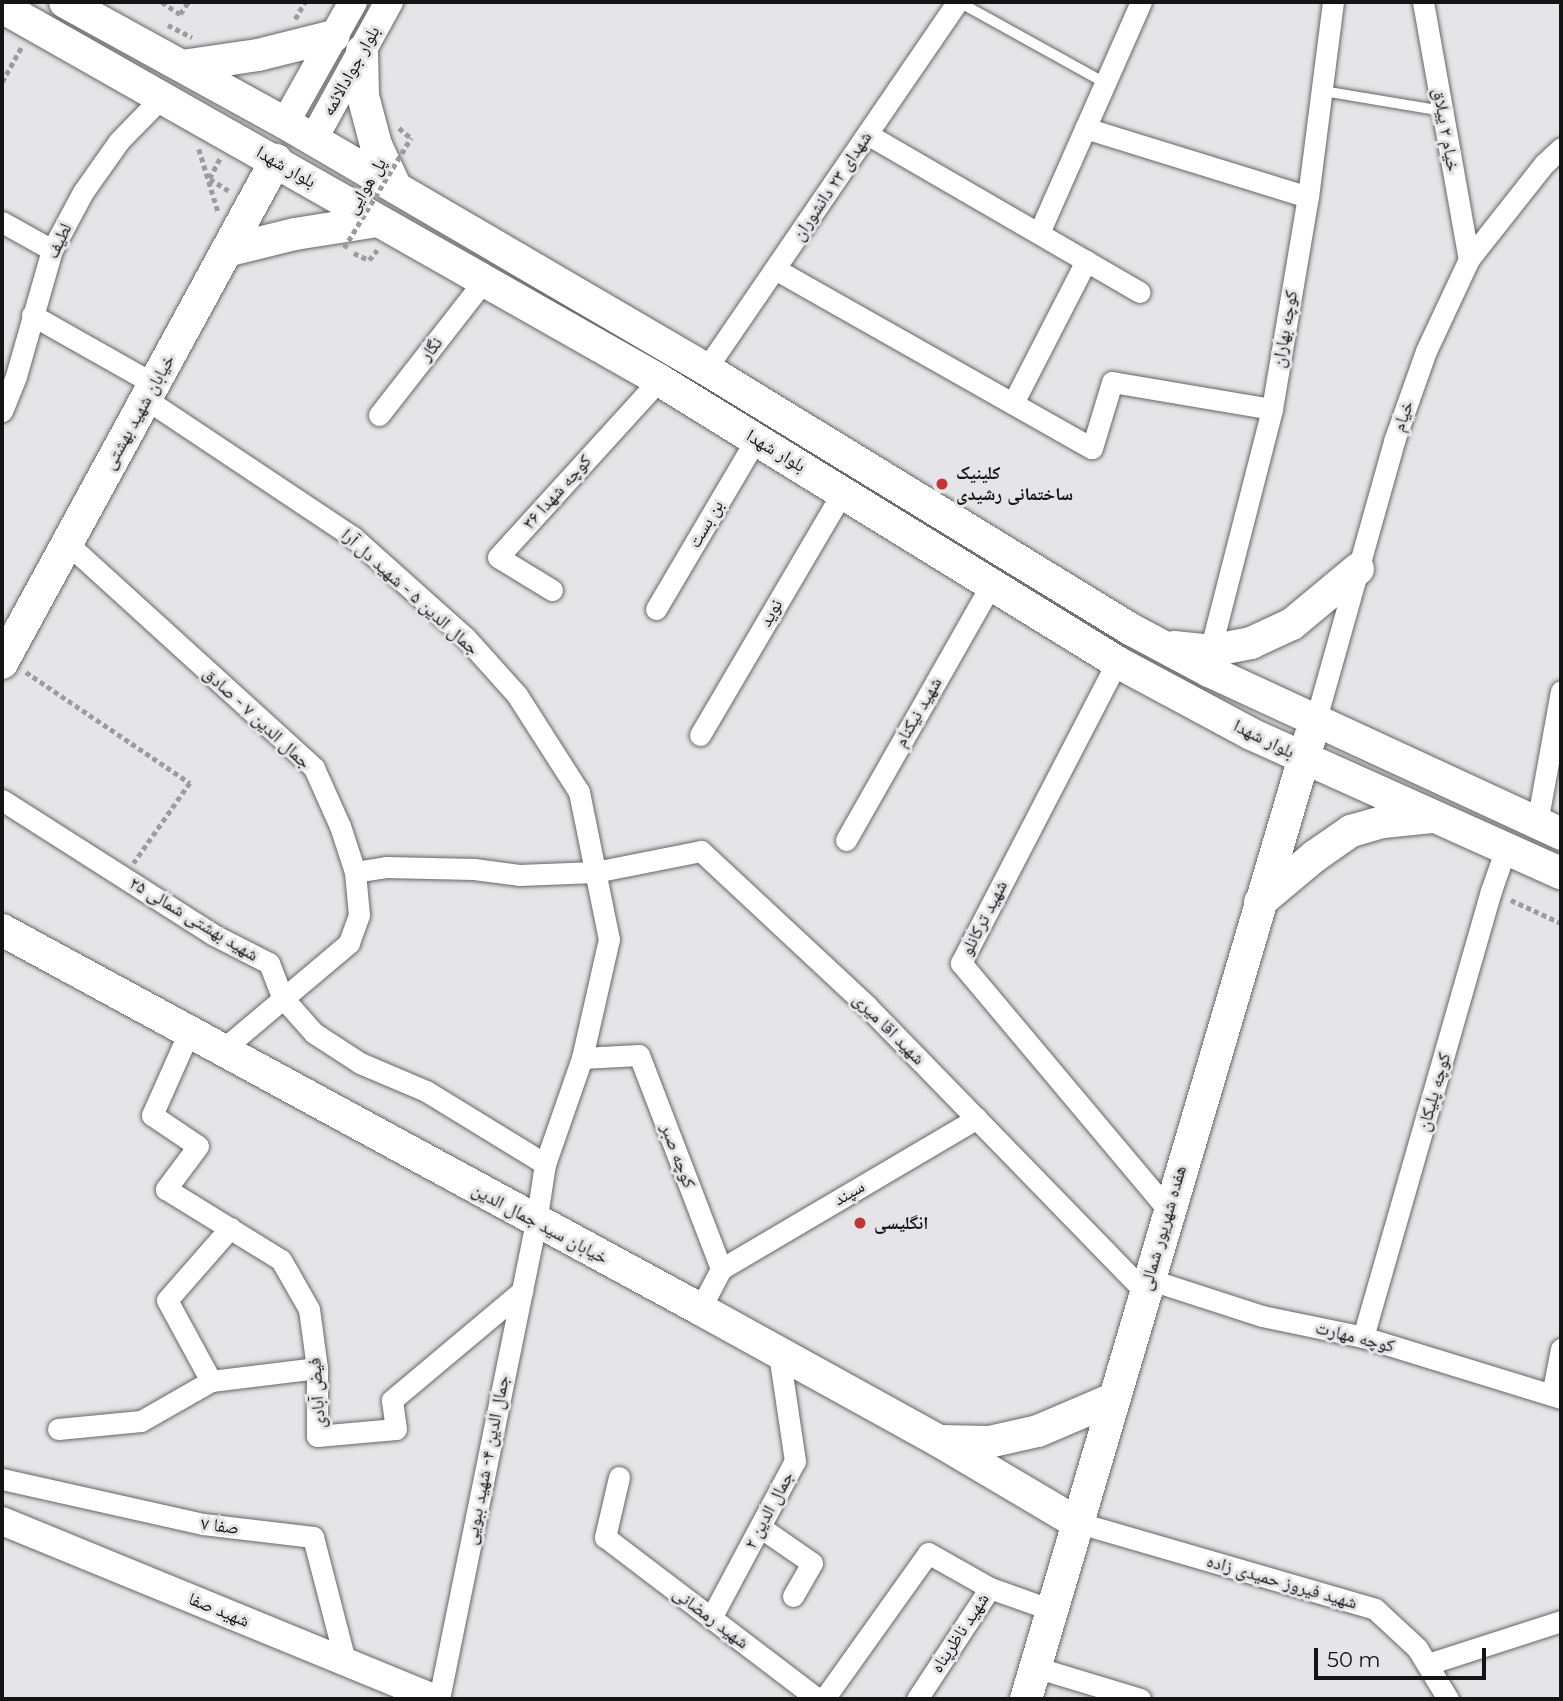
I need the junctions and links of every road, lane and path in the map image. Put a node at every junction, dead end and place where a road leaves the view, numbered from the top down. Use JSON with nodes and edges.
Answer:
{"nodes":[{"id":1,"x":65,"y":2,"type":"edge"},
{"id":2,"x":162,"y":2,"type":"edge"},
{"id":3,"x":188,"y":2,"type":"edge"},
{"id":4,"x":353,"y":2,"type":"edge"},
{"id":5,"x":389,"y":2,"type":"edge"},
{"id":6,"x":958,"y":2,"type":"edge"},
{"id":7,"x":1141,"y":2,"type":"edge"},
{"id":8,"x":1333,"y":2,"type":"edge"},
{"id":9,"x":1423,"y":2,"type":"edge"},
{"id":10,"x":2,"y":7,"type":"edge"},
{"id":11,"x":156,"y":19,"type":"dead end"},
{"id":12,"x":34,"y":25,"type":"junction"},
{"id":13,"x":334,"y":36,"type":"junction"},
{"id":14,"x":203,"y":43,"type":"dead end"},
{"id":15,"x":362,"y":51,"type":"junction"},
{"id":16,"x":182,"y":66,"type":"junction"},
{"id":17,"x":2,"y":82,"type":"edge"},
{"id":18,"x":1105,"y":83,"type":"junction"},
{"id":19,"x":1323,"y":91,"type":"junction"},
{"id":20,"x":173,"y":103,"type":"junction"},
{"id":21,"x":1442,"y":111,"type":"junction"},
{"id":22,"x":285,"y":123,"type":"junction"},
{"id":23,"x":1085,"y":128,"type":"junction"},
{"id":24,"x":867,"y":134,"type":"junction"},
{"id":25,"x":411,"y":138,"type":"dead end"},
{"id":26,"x":313,"y":140,"type":"junction"},
{"id":27,"x":1561,"y":148,"type":"edge"},
{"id":28,"x":276,"y":160,"type":"junction"},
{"id":29,"x":396,"y":188,"type":"junction"},
{"id":30,"x":1308,"y":197,"type":"junction"},
{"id":31,"x":377,"y":221,"type":"junction"},
{"id":32,"x":2,"y":222,"type":"edge"},
{"id":33,"x":1039,"y":233,"type":"junction"},
{"id":34,"x":344,"y":248,"type":"dead end"},
{"id":35,"x":52,"y":250,"type":"junction"},
{"id":36,"x":226,"y":251,"type":"junction"},
{"id":37,"x":1469,"y":259,"type":"junction"},
{"id":38,"x":1086,"y":261,"type":"junction"},
{"id":39,"x":775,"y":269,"type":"junction"},
{"id":40,"x":483,"y":282,"type":"junction"},
{"id":41,"x":1140,"y":292,"type":"dead end"},
{"id":42,"x":32,"y":315,"type":"junction"},
{"id":43,"x":706,"y":369,"type":"junction"},
{"id":44,"x":659,"y":380,"type":"junction"},
{"id":45,"x":150,"y":392,"type":"junction"},
{"id":46,"x":1013,"y":403,"type":"junction"},
{"id":47,"x":1272,"y":409,"type":"junction"},
{"id":48,"x":2,"y":411,"type":"edge"},
{"id":49,"x":379,"y":415,"type":"dead end"},
{"id":50,"x":757,"y":439,"type":"junction"},
{"id":51,"x":843,"y":491,"type":"junction"},
{"id":52,"x":67,"y":542,"type":"junction"},
{"id":53,"x":1358,"y":569,"type":"junction"},
{"id":54,"x":991,"y":585,"type":"junction"},
{"id":55,"x":552,"y":590,"type":"dead end"},
{"id":56,"x":656,"y":610,"type":"dead end"},
{"id":57,"x":6,"y":649,"type":"edge"},
{"id":58,"x":1200,"y":656,"type":"junction"},
{"id":59,"x":1117,"y":662,"type":"junction"},
{"id":60,"x":1169,"y":690,"type":"junction"},
{"id":61,"x":1561,"y":691,"type":"edge"},
{"id":62,"x":1316,"y":719,"type":"junction"},
{"id":63,"x":700,"y":735,"type":"dead end"},
{"id":64,"x":1302,"y":757,"type":"junction"},
{"id":65,"x":1414,"y":765,"type":"junction"},
{"id":66,"x":1396,"y":799,"type":"junction"},
{"id":67,"x":2,"y":800,"type":"edge"},
{"id":68,"x":1436,"y":816,"type":"junction"},
{"id":69,"x":1549,"y":828,"type":"edge"},
{"id":70,"x":846,"y":840,"type":"dead end"},
{"id":71,"x":1506,"y":848,"type":"junction"},
{"id":72,"x":355,"y":872,"type":"junction"},
{"id":73,"x":595,"y":872,"type":"junction"},
{"id":74,"x":1561,"y":873,"type":"edge"},
{"id":75,"x":124,"y":878,"type":"junction"},
{"id":76,"x":1490,"y":891,"type":"junction"},
{"id":77,"x":1260,"y":902,"type":"junction"},
{"id":78,"x":1561,"y":923,"type":"edge"},
{"id":79,"x":2,"y":930,"type":"edge"},
{"id":80,"x":282,"y":997,"type":"junction"},
{"id":81,"x":189,"y":1032,"type":"junction"},
{"id":82,"x":222,"y":1050,"type":"junction"},
{"id":83,"x":582,"y":1058,"type":"junction"},
{"id":84,"x":977,"y":1118,"type":"junction"},
{"id":85,"x":545,"y":1164,"type":"junction"},
{"id":86,"x":1168,"y":1210,"type":"junction"},
{"id":87,"x":536,"y":1222,"type":"junction"},
{"id":88,"x":230,"y":1228,"type":"junction"},
{"id":89,"x":721,"y":1269,"type":"junction"},
{"id":90,"x":1147,"y":1286,"type":"junction"},
{"id":91,"x":522,"y":1291,"type":"junction"},
{"id":92,"x":700,"y":1309,"type":"junction"},
{"id":93,"x":1363,"y":1336,"type":"junction"},
{"id":94,"x":1561,"y":1349,"type":"edge"},
{"id":95,"x":779,"y":1354,"type":"junction"},
{"id":96,"x":317,"y":1368,"type":"junction"},
{"id":97,"x":211,"y":1381,"type":"junction"},
{"id":98,"x":1556,"y":1396,"type":"edge"},
{"id":99,"x":1113,"y":1399,"type":"junction"},
{"id":100,"x":58,"y":1429,"type":"dead end"},
{"id":101,"x":939,"y":1441,"type":"junction"},
{"id":102,"x":619,"y":1477,"type":"dead end"},
{"id":103,"x":2,"y":1479,"type":"edge"},
{"id":104,"x":2,"y":1521,"type":"edge"},
{"id":105,"x":1076,"y":1522,"type":"junction"},
{"id":106,"x":760,"y":1527,"type":"junction"},
{"id":107,"x":990,"y":1588,"type":"junction"},
{"id":108,"x":793,"y":1596,"type":"dead end"},
{"id":109,"x":1052,"y":1611,"type":"junction"},
{"id":110,"x":711,"y":1618,"type":"junction"},
{"id":111,"x":1561,"y":1621,"type":"edge"},
{"id":112,"x":345,"y":1661,"type":"junction"},
{"id":113,"x":1428,"y":1664,"type":"junction"},
{"id":114,"x":1035,"y":1667,"type":"junction"},
{"id":115,"x":437,"y":1699,"type":"edge"},
{"id":116,"x":818,"y":1699,"type":"edge"},
{"id":117,"x":824,"y":1699,"type":"edge"},
{"id":118,"x":916,"y":1699,"type":"edge"},
{"id":119,"x":1026,"y":1699,"type":"edge"},
{"id":120,"x":1140,"y":1699,"type":"edge"},
{"id":121,"x":1448,"y":1699,"type":"edge"}],
"edges":[{"from":1,"to":16,"type":"main road","name":"بلوار شهدا"},
{"from":2,"to":3,"type":"path"},
{"from":4,"to":13,"type":"street","name":"بلوار جوادالائمه"},
{"from":5,"to":15,"type":"street","name":"بلوار جوادالائمه"},
{"from":6,"to":18,"type":"lane"},
{"from":6,"to":24,"type":"street","name":"شهدای ۲۳ دانشوران"},
{"from":7,"to":18,"type":"street"},
{"from":8,"to":19,"type":"street","name":"کوچه بهاران"},
{"from":9,"to":21,"type":"street","name":"خیام ۲ ییلاق"},
{"from":10,"to":12,"type":"main road","name":"بلوار شهدا"},
{"from":11,"to":14,"type":"path"},
{"from":12,"to":17,"type":"path"},
{"from":12,"to":20,"type":"main road","name":"بلوار شهدا"},
{"from":13,"to":16,"type":"main road"},
{"from":13,"to":22,"type":"street","name":"بلوار جوادالائمه"},
{"from":15,"to":26,"type":"street","name":"بلوار جوادالائمه"},
{"from":15,"to":29,"type":"main road"},
{"from":16,"to":22,"type":"main road","name":"بلوار شهدا"},
{"from":18,"to":23,"type":"street"},
{"from":19,"to":21,"type":"lane"},
{"from":19,"to":30,"type":"street","name":"کوچه بهاران"},
{"from":20,"to":28,"type":"main road","name":"بلوار شهدا"},
{"from":20,"to":35,"type":"street","name":"لطیف"},
{"from":20,"to":36,"type":"path"},
{"from":21,"to":37,"type":"street","name":"خیام ۲ ییلاق"},
{"from":22,"to":26,"type":"main road","name":"بلوار شهدا"},
{"from":22,"to":28,"type":"main road","name":"خیابان شهید بهشتی"},
{"from":23,"to":30,"type":"street"},
{"from":23,"to":33,"type":"street"},
{"from":24,"to":33,"type":"street"},
{"from":24,"to":39,"type":"street","name":"شهدای ۲۳ دانشوران"},
{"from":25,"to":34,"type":"path","name":"پل هوایی","bridge":true},
{"from":26,"to":28,"type":"main road"},
{"from":26,"to":29,"type":"main road","name":"بلوار شهدا"},
{"from":27,"to":37,"type":"street","name":"خیام"},
{"from":28,"to":31,"type":"main road","name":"بلوار شهدا"},
{"from":28,"to":36,"type":"main road","name":"خیابان شهید بهشتی"},
{"from":29,"to":43,"type":"main road","name":"بلوار شهدا"},
{"from":30,"to":47,"type":"street","name":"کوچه بهاران"},
{"from":31,"to":36,"type":"main road"},
{"from":31,"to":40,"type":"main road","name":"بلوار شهدا"},
{"from":32,"to":35,"type":"street"},
{"from":33,"to":38,"type":"street"},
{"from":35,"to":42,"type":"street","name":"لطیف"},
{"from":36,"to":45,"type":"main road","name":"خیابان شهید بهشتی"},
{"from":37,"to":53,"type":"street","name":"خیام"},
{"from":38,"to":41,"type":"street"},
{"from":38,"to":46,"type":"street"},
{"from":39,"to":43,"type":"street","name":"شهدای ۲۳ دانشوران"},
{"from":39,"to":46,"type":"street"},
{"from":40,"to":44,"type":"main road","name":"بلوار شهدا"},
{"from":40,"to":49,"type":"street","name":"نگار"},
{"from":42,"to":45,"type":"street","name":"جمال الدین ۵ - شهید دل آرا"},
{"from":42,"to":48,"type":"street","name":"لطیف"},
{"from":43,"to":58,"type":"main road","name":"بلوار شهدا"},
{"from":44,"to":50,"type":"main road","name":"بلوار شهدا"},
{"from":44,"to":55,"type":"street","name":"کوچه شهدا ۳۶"},
{"from":45,"to":52,"type":"main road","name":"خیابان شهید بهشتی"},
{"from":45,"to":73,"type":"street","name":"جمال الدین ۵ - شهید دل آرا"},
{"from":46,"to":47,"type":"street"},
{"from":47,"to":58,"type":"street","name":"کوچه بهاران"},
{"from":50,"to":51,"type":"main road","name":"بلوار شهدا"},
{"from":50,"to":56,"type":"street","name":"بن بست"},
{"from":51,"to":54,"type":"main road","name":"بلوار شهدا"},
{"from":51,"to":63,"type":"street","name":"نوید"},
{"from":52,"to":57,"type":"main road","name":"خیابان شهید بهشتی"},
{"from":52,"to":72,"type":"street","name":"جمال الدین ۷ - صادق"},
{"from":53,"to":58,"type":"main road"},
{"from":53,"to":62,"type":"street","name":"خیام"},
{"from":54,"to":59,"type":"main road","name":"بلوار شهدا"},
{"from":54,"to":70,"type":"street","name":"شهید نیکنام"},
{"from":57,"to":75,"type":"path"},
{"from":58,"to":60,"type":"main road"},
{"from":58,"to":62,"type":"main road","name":"بلوار شهدا"},
{"from":59,"to":60,"type":"main road","name":"بلوار شهدا"},
{"from":59,"to":86,"type":"street","name":"شهید ترکانلو"},
{"from":60,"to":64,"type":"main road","name":"بلوار شهدا"},
{"from":61,"to":69,"type":"street"},
{"from":62,"to":64,"type":"main road","name":"هفده شهریور شمالی"},
{"from":62,"to":65,"type":"main road","name":"بلوار شهدا"},
{"from":64,"to":66,"type":"main road","name":"بلوار شهدا"},
{"from":64,"to":77,"type":"main road","name":"هفده شهریور شمالی"},
{"from":65,"to":66,"type":"main road"},
{"from":65,"to":69,"type":"main road","name":"بلوار شهدا"},
{"from":66,"to":68,"type":"main road","name":"بلوار شهدا"},
{"from":67,"to":75,"type":"street","name":"۲۵ شهید بهشتی شمالی"},
{"from":68,"to":71,"type":"main road","name":"بلوار شهدا"},
{"from":68,"to":77,"type":"main road"},
{"from":71,"to":74,"type":"main road","name":"بلوار شهدا"},
{"from":71,"to":76,"type":"street","name":"کوچه پلیکان"},
{"from":72,"to":73,"type":"street"},
{"from":72,"to":80,"type":"street","name":"جمال الدین ۷ - صادق"},
{"from":73,"to":83,"type":"street","name":"جمال الدین ۵ - شهید دل آرا"},
{"from":73,"to":84,"type":"street","name":"شهید اقا میری"},
{"from":75,"to":80,"type":"street","name":"۲۵ شهید بهشتی شمالی"},
{"from":76,"to":78,"type":"path"},
{"from":76,"to":93,"type":"street","name":"کوچه پلیکان"},
{"from":77,"to":86,"type":"main road","name":"هفده شهریور شمالی"},
{"from":79,"to":81,"type":"main road","name":"خیابان سید جمال الدین"},
{"from":80,"to":82,"type":"street","name":"جمال الدین ۷ - صادق"},
{"from":80,"to":85,"type":"street","name":"۲۵ شهید بهشتی شمالی"},
{"from":81,"to":82,"type":"main road","name":"خیابان سید جمال الدین"},
{"from":81,"to":88,"type":"street","name":"فیض آبادی"},
{"from":82,"to":87,"type":"main road","name":"خیابان سید جمال الدین"},
{"from":83,"to":85,"type":"street","name":"جمال الدین ۵ - شهید دل آرا"},
{"from":83,"to":89,"type":"street","name":"کوچه صبر"},
{"from":84,"to":89,"type":"street","name":"سپند"},
{"from":84,"to":90,"type":"street","name":"شهید اقا میری"},
{"from":85,"to":87,"type":"street","name":"جمال الدین ۵ - شهید دل آرا"},
{"from":86,"to":90,"type":"main road","name":"هفده شهریور شمالی"},
{"from":87,"to":91,"type":"street","name":"جمال الدین ۴- شهید ببویی"},
{"from":87,"to":92,"type":"main road","name":"خیابان سید جمال الدین"},
{"from":88,"to":96,"type":"street","name":"فیض آبادی"},
{"from":88,"to":97,"type":"street"},
{"from":89,"to":92,"type":"street"},
{"from":90,"to":93,"type":"street","name":"کوچه مهارت"},
{"from":90,"to":99,"type":"main road","name":"هفده شهریور شمالی"},
{"from":91,"to":96,"type":"street","name":"فیض آبادی"},
{"from":91,"to":115,"type":"street","name":"جمال الدین ۴- شهید ببویی"},
{"from":92,"to":95,"type":"main road","name":"خیابان سید جمال الدین"},
{"from":93,"to":98,"type":"street","name":"کوچه مهارت"},
{"from":94,"to":98,"type":"street"},
{"from":95,"to":101,"type":"main road","name":"خیابان سید جمال الدین"},
{"from":95,"to":106,"type":"street","name":"جمال الدین ۲"},
{"from":96,"to":97,"type":"street"},
{"from":97,"to":100,"type":"street"},
{"from":99,"to":101,"type":"main road"},
{"from":99,"to":105,"type":"main road","name":"هفده شهریور شمالی"},
{"from":101,"to":105,"type":"main road","name":"خیابان سید جمال الدین"},
{"from":102,"to":110,"type":"street","name":"شهید رمضانی"},
{"from":103,"to":112,"type":"street","name":"صفا ۷"},
{"from":104,"to":112,"type":"street","name":"شهید صفا"},
{"from":105,"to":109,"type":"main road","name":"هفده شهریور شمالی"},
{"from":105,"to":113,"type":"street","name":"شهید فیروز حمیدی زاده"},
{"from":106,"to":108,"type":"street"},
{"from":106,"to":110,"type":"street","name":"جمال الدین ۲"},
{"from":107,"to":109,"type":"street","name":"شهید ناظرپناه"},
{"from":107,"to":117,"type":"street"},
{"from":107,"to":118,"type":"street","name":"شهید ناظرپناه"},
{"from":109,"to":114,"type":"main road","name":"هفده شهریور شمالی"},
{"from":110,"to":116,"type":"street","name":"شهید رمضانی"},
{"from":111,"to":113,"type":"street"},
{"from":112,"to":115,"type":"street","name":"شهید صفا"},
{"from":113,"to":121,"type":"street","name":"شهید فیروز حمیدی زاده"},
{"from":114,"to":119,"type":"main road","name":"هفده شهریور شمالی"},
{"from":114,"to":120,"type":"street"}]}
